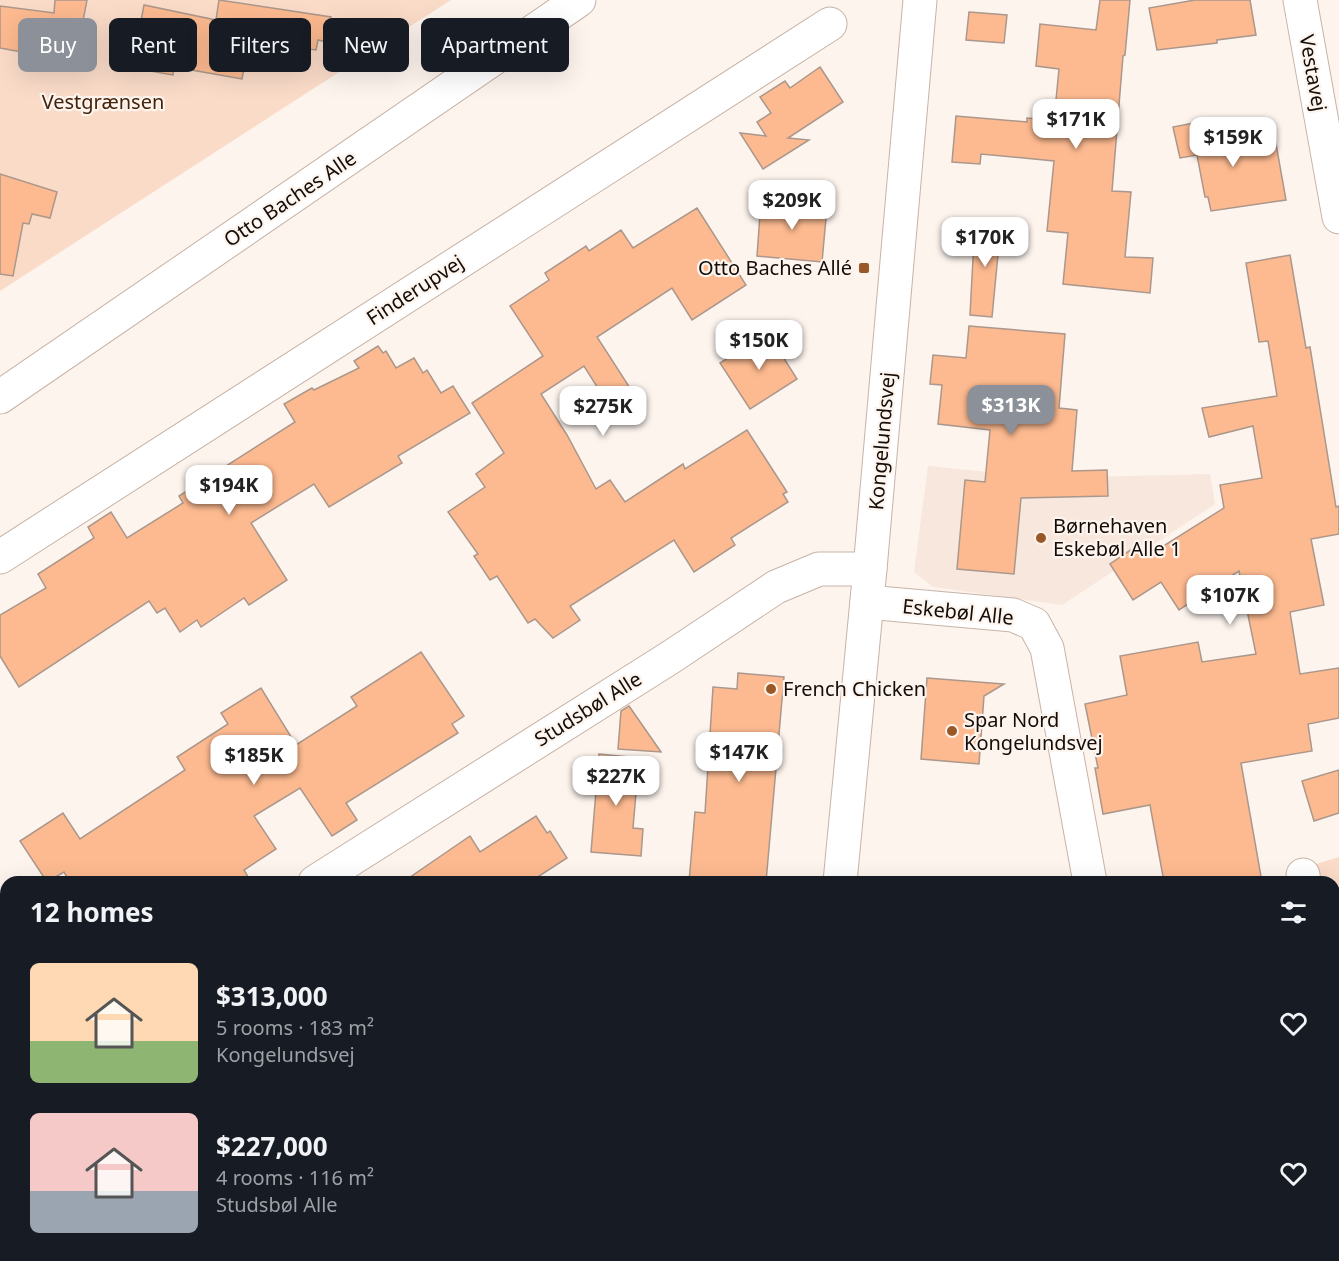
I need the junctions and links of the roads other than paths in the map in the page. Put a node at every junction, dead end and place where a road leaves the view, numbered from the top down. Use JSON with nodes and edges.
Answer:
{"nodes":[{"id":1,"x":579,"y":0,"type":"edge"},
{"id":2,"x":920,"y":0,"type":"edge"},
{"id":3,"x":1300,"y":0,"type":"edge"},
{"id":4,"x":830,"y":24,"type":"dead end"},
{"id":5,"x":1339,"y":217,"type":"edge"},
{"id":6,"x":0,"y":397,"type":"edge"},
{"id":7,"x":0,"y":557,"type":"edge"},
{"id":8,"x":870,"y":569,"type":"junction"},
{"id":9,"x":867,"y":602,"type":"junction"},
{"id":10,"x":324,"y":876,"type":"edge"},
{"id":11,"x":841,"y":876,"type":"edge"},
{"id":12,"x":1089,"y":876,"type":"edge"}],
"edges":[{"from":1,"to":6,"type":"street","name":"Otto Baches Alle"},
{"from":2,"to":8,"type":"street","name":"Kongelundsvej"},
{"from":3,"to":5,"type":"street","name":"Vestavej"},
{"from":4,"to":7,"type":"street","name":"Finderupvej"},
{"from":8,"to":9,"type":"street","name":"Kongelundsvej"},
{"from":8,"to":10,"type":"street","name":"Studsbøl Alle"},
{"from":9,"to":11,"type":"street","name":"Kongelundsvej"},
{"from":9,"to":12,"type":"street","name":"Eskebøl Alle"}]}
